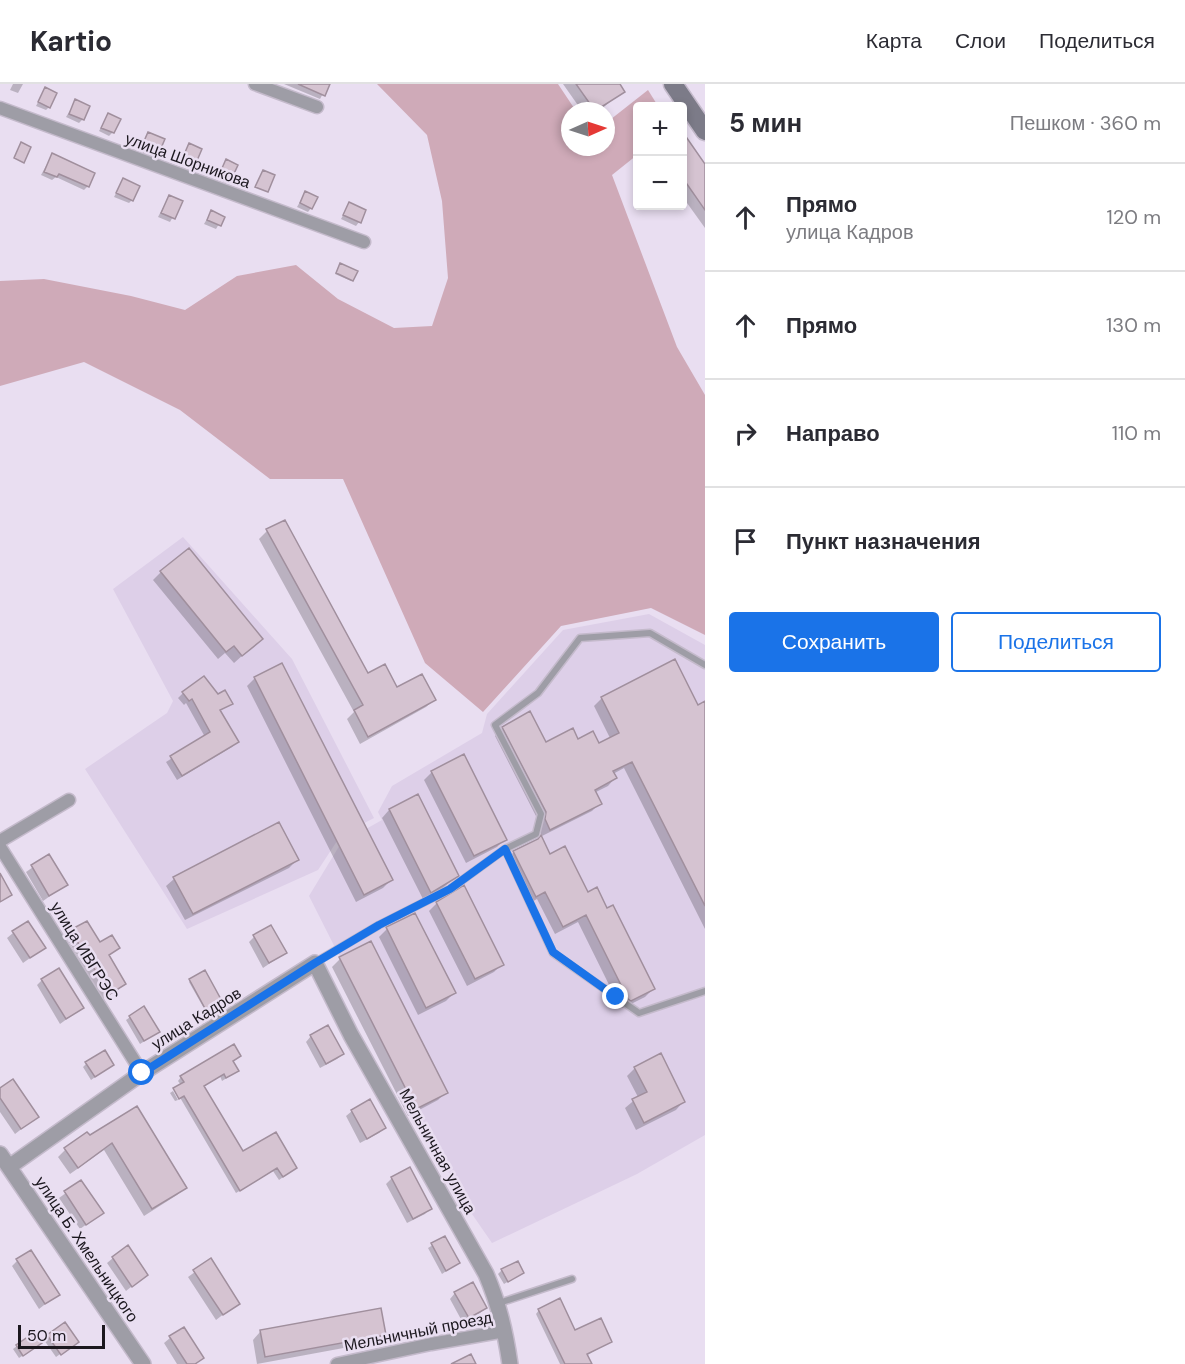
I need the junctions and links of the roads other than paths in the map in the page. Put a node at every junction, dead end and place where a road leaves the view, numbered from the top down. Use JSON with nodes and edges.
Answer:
{"nodes":[{"id":1,"x":255,"y":84,"type":"edge"},
{"id":2,"x":673,"y":84,"type":"edge"},
{"id":3,"x":317,"y":106,"type":"dead end"},
{"id":4,"x":0,"y":108,"type":"edge"},
{"id":5,"x":705,"y":131,"type":"edge"},
{"id":6,"x":364,"y":242,"type":"dead end"},
{"id":7,"x":705,"y":665,"type":"edge"},
{"id":8,"x":69,"y":800,"type":"dead end"},
{"id":9,"x":0,"y":841,"type":"edge"},
{"id":10,"x":0,"y":847,"type":"edge"},
{"id":11,"x":505,"y":849,"type":"junction"},
{"id":12,"x":315,"y":963,"type":"junction"},
{"id":13,"x":705,"y":991,"type":"edge"},
{"id":14,"x":142,"y":1073,"type":"junction"},
{"id":15,"x":0,"y":1154,"type":"edge"},
{"id":16,"x":9,"y":1167,"type":"junction"},
{"id":17,"x":572,"y":1279,"type":"dead end"},
{"id":18,"x":499,"y":1304,"type":"junction"},
{"id":19,"x":505,"y":1331,"type":"junction"},
{"id":20,"x":143,"y":1364,"type":"edge"},
{"id":21,"x":337,"y":1364,"type":"edge"},
{"id":22,"x":510,"y":1364,"type":"edge"}],
"edges":[{"from":1,"to":3,"type":"street"},
{"from":2,"to":5,"type":"main road"},
{"from":4,"to":6,"type":"street","name":"улица Шорникова"},
{"from":7,"to":11,"type":"lane"},
{"from":8,"to":9,"type":"street"},
{"from":10,"to":14,"type":"street","name":"улица ИВГРЭС"},
{"from":11,"to":12,"type":"lane"},
{"from":11,"to":13,"type":"lane"},
{"from":12,"to":14,"type":"street","name":"улица Кадров"},
{"from":12,"to":18,"type":"street","name":"Мельничная улица"},
{"from":14,"to":16,"type":"street","name":"улица Кадров"},
{"from":15,"to":16,"type":"street","name":"улица Б. Хмельницкого"},
{"from":16,"to":20,"type":"street","name":"улица Б. Хмельницкого"},
{"from":17,"to":18,"type":"lane"},
{"from":18,"to":19,"type":"street","name":"Мельничная улица"},
{"from":19,"to":21,"type":"street","name":"Мельничный проезд"},
{"from":19,"to":22,"type":"street","name":"Мельничная улица"}]}
